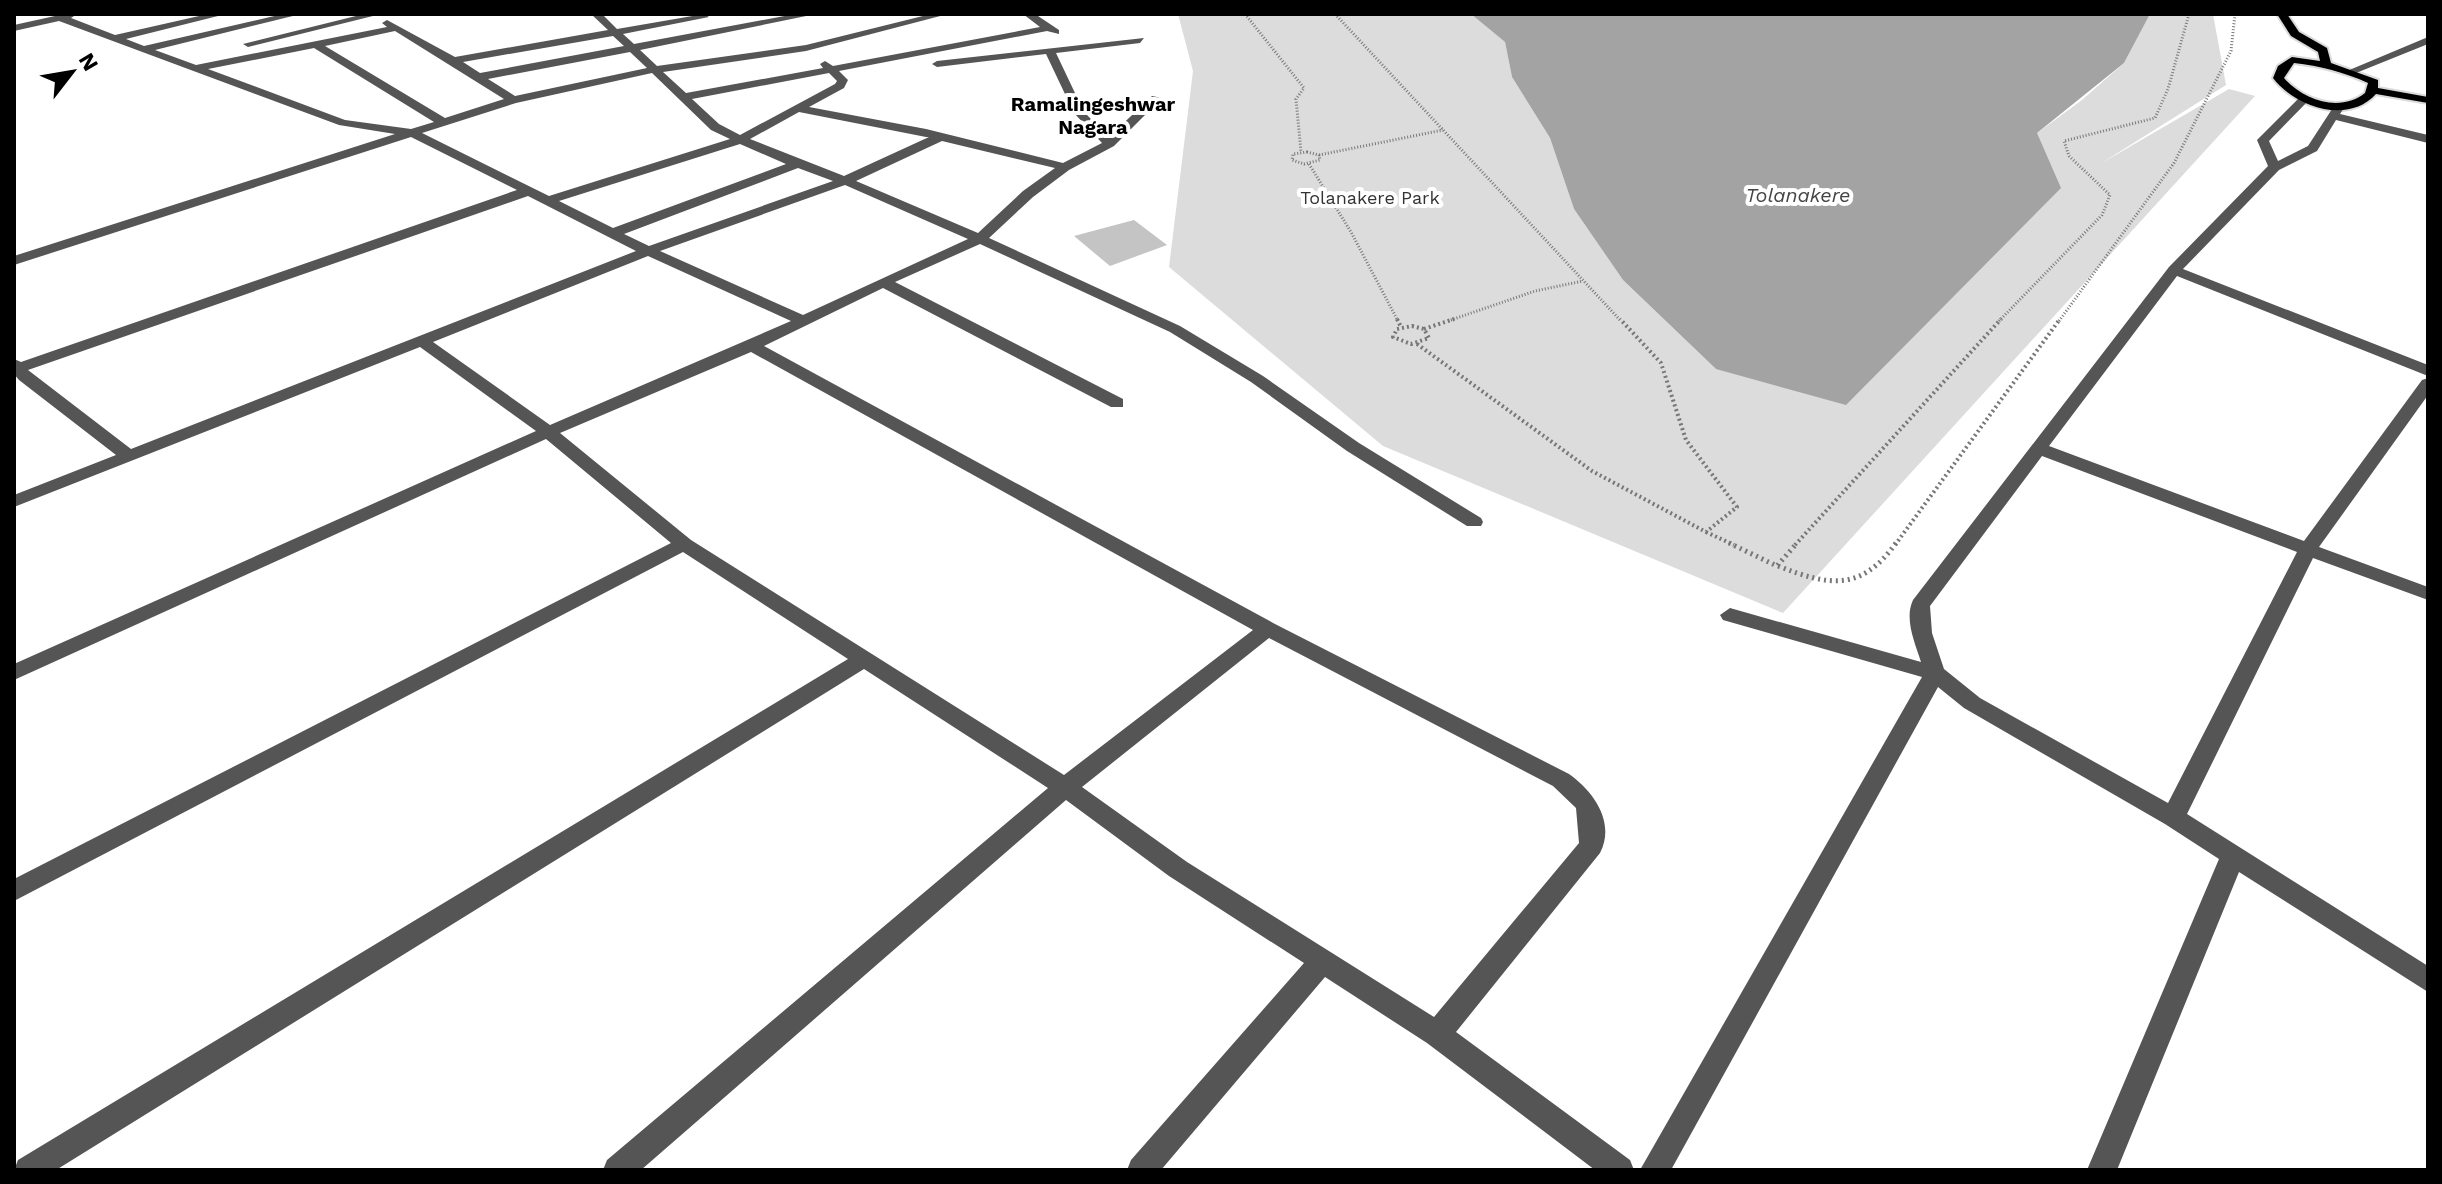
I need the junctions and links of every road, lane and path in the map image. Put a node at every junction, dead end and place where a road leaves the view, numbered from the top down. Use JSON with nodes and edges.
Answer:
{"nodes":[{"id":1,"x":22,"y":14,"type":"edge"},
{"id":2,"x":77,"y":14,"type":"edge"},
{"id":3,"x":221,"y":14,"type":"edge"},
{"id":4,"x":296,"y":14,"type":"edge"},
{"id":5,"x":596,"y":14,"type":"edge"},
{"id":6,"x":811,"y":14,"type":"edge"},
{"id":7,"x":893,"y":14,"type":"edge"},
{"id":8,"x":943,"y":14,"type":"edge"},
{"id":9,"x":1028,"y":14,"type":"edge"},
{"id":10,"x":1245,"y":14,"type":"edge"},
{"id":11,"x":1335,"y":14,"type":"edge"},
{"id":12,"x":2189,"y":14,"type":"edge"},
{"id":13,"x":2235,"y":14,"type":"edge"},
{"id":14,"x":2282,"y":14,"type":"edge"},
{"id":15,"x":371,"y":15,"type":"edge"},
{"id":16,"x":702,"y":15,"type":"edge"},
{"id":17,"x":781,"y":16,"type":"edge"},
{"id":18,"x":60,"y":18,"type":"junction"},
{"id":19,"x":41,"y":22,"type":"junction"},
{"id":20,"x":605,"y":23,"type":"junction"},
{"id":21,"x":909,"y":23,"type":"junction"},
{"id":22,"x":14,"y":28,"type":"edge"},
{"id":23,"x":397,"y":28,"type":"junction"},
{"id":24,"x":1049,"y":28,"type":"junction"},
{"id":25,"x":614,"y":32,"type":"junction"},
{"id":26,"x":116,"y":38,"type":"junction"},
{"id":27,"x":1140,"y":40,"type":"dead end"},
{"id":28,"x":2427,"y":41,"type":"edge"},
{"id":29,"x":315,"y":44,"type":"junction"},
{"id":30,"x":730,"y":45,"type":"junction"},
{"id":31,"x":236,"y":47,"type":"dead end"},
{"id":32,"x":630,"y":48,"type":"junction"},
{"id":33,"x":806,"y":48,"type":"junction"},
{"id":34,"x":1078,"y":48,"type":"junction"},
{"id":35,"x":144,"y":49,"type":"junction"},
{"id":36,"x":221,"y":50,"type":"dead end"},
{"id":37,"x":1050,"y":50,"type":"junction"},
{"id":38,"x":438,"y":51,"type":"junction"},
{"id":39,"x":175,"y":60,"type":"junction"},
{"id":40,"x":453,"y":60,"type":"junction"},
{"id":41,"x":2326,"y":63,"type":"junction"},
{"id":42,"x":929,"y":65,"type":"dead end"},
{"id":43,"x":197,"y":68,"type":"junction"},
{"id":44,"x":653,"y":70,"type":"junction"},
{"id":45,"x":833,"y":70,"type":"junction"},
{"id":46,"x":900,"y":70,"type":"dead end"},
{"id":47,"x":2352,"y":71,"type":"junction"},
{"id":48,"x":479,"y":77,"type":"junction"},
{"id":49,"x":843,"y":80,"type":"junction"},
{"id":50,"x":2373,"y":86,"type":"junction"},
{"id":51,"x":2428,"y":92,"type":"edge"},
{"id":52,"x":685,"y":97,"type":"junction"},
{"id":53,"x":1156,"y":98,"type":"dead end"},
{"id":54,"x":513,"y":100,"type":"junction"},
{"id":55,"x":2303,"y":100,"type":"junction"},
{"id":56,"x":2428,"y":100,"type":"edge"},
{"id":57,"x":800,"y":109,"type":"junction"},
{"id":58,"x":2335,"y":112,"type":"junction"},
{"id":59,"x":443,"y":122,"type":"junction"},
{"id":60,"x":1444,"y":130,"type":"junction"},
{"id":61,"x":413,"y":133,"type":"junction"},
{"id":62,"x":940,"y":137,"type":"junction"},
{"id":63,"x":2428,"y":139,"type":"edge"},
{"id":64,"x":739,"y":140,"type":"junction"},
{"id":65,"x":1110,"y":143,"type":"junction"},
{"id":66,"x":1301,"y":152,"type":"junction"},
{"id":67,"x":1319,"y":155,"type":"junction"},
{"id":68,"x":798,"y":164,"type":"junction"},
{"id":69,"x":1309,"y":164,"type":"junction"},
{"id":70,"x":1065,"y":167,"type":"junction"},
{"id":71,"x":2275,"y":167,"type":"junction"},
{"id":72,"x":845,"y":181,"type":"junction"},
{"id":73,"x":531,"y":190,"type":"junction"},
{"id":74,"x":550,"y":200,"type":"junction"},
{"id":75,"x":613,"y":233,"type":"junction"},
{"id":76,"x":980,"y":239,"type":"junction"},
{"id":77,"x":648,"y":251,"type":"junction"},
{"id":78,"x":14,"y":261,"type":"edge"},
{"id":79,"x":2174,"y":270,"type":"junction"},
{"id":80,"x":1584,"y":281,"type":"junction"},
{"id":81,"x":883,"y":282,"type":"junction"},
{"id":82,"x":802,"y":320,"type":"junction"},
{"id":83,"x":1401,"y":327,"type":"junction"},
{"id":84,"x":1424,"y":329,"type":"junction"},
{"id":85,"x":422,"y":341,"type":"junction"},
{"id":86,"x":1417,"y":344,"type":"junction"},
{"id":87,"x":752,"y":346,"type":"junction"},
{"id":88,"x":16,"y":366,"type":"edge"},
{"id":89,"x":2428,"y":371,"type":"edge"},
{"id":90,"x":2428,"y":383,"type":"edge"},
{"id":91,"x":1117,"y":403,"type":"dead end"},
{"id":92,"x":548,"y":432,"type":"junction"},
{"id":93,"x":2040,"y":449,"type":"junction"},
{"id":94,"x":130,"y":457,"type":"junction"},
{"id":95,"x":14,"y":501,"type":"edge"},
{"id":96,"x":1474,"y":522,"type":"dead end"},
{"id":97,"x":1706,"y":532,"type":"junction"},
{"id":98,"x":684,"y":544,"type":"junction"},
{"id":99,"x":2307,"y":550,"type":"junction"},
{"id":100,"x":1777,"y":566,"type":"junction"},
{"id":101,"x":2428,"y":594,"type":"edge"},
{"id":102,"x":1730,"y":615,"type":"dead end"},
{"id":103,"x":1268,"y":629,"type":"junction"},
{"id":104,"x":862,"y":660,"type":"junction"},
{"id":105,"x":14,"y":673,"type":"edge"},
{"id":106,"x":1935,"y":673,"type":"junction"},
{"id":107,"x":1065,"y":787,"type":"junction"},
{"id":108,"x":2173,"y":817,"type":"junction"},
{"id":109,"x":2234,"y":854,"type":"junction"},
{"id":110,"x":14,"y":891,"type":"edge"},
{"id":111,"x":1321,"y":962,"type":"junction"},
{"id":112,"x":2428,"y":980,"type":"edge"},
{"id":113,"x":1437,"y":1034,"type":"junction"},
{"id":114,"x":29,"y":1170,"type":"edge"},
{"id":115,"x":618,"y":1170,"type":"edge"},
{"id":116,"x":1142,"y":1170,"type":"edge"},
{"id":117,"x":1619,"y":1170,"type":"edge"},
{"id":118,"x":1655,"y":1170,"type":"edge"},
{"id":119,"x":2102,"y":1170,"type":"edge"}],
"edges":[{"from":1,"to":19,"type":"street"},
{"from":2,"to":18,"type":"street"},
{"from":3,"to":26,"type":"street"},
{"from":4,"to":35,"type":"street"},
{"from":5,"to":20,"type":"street"},
{"from":6,"to":17,"type":"street"},
{"from":7,"to":21,"type":"street"},
{"from":8,"to":21,"type":"street"},
{"from":9,"to":24,"type":"street"},
{"from":10,"to":66,"type":"path"},
{"from":11,"to":60,"type":"path"},
{"from":12,"to":100,"type":"path"},
{"from":13,"to":100,"type":"path"},
{"from":14,"to":41,"type":"main road"},
{"from":15,"to":23,"type":"street"},
{"from":15,"to":31,"type":"street"},
{"from":16,"to":25,"type":"street"},
{"from":16,"to":30,"type":"street"},
{"from":17,"to":30,"type":"street"},
{"from":18,"to":19,"type":"street"},
{"from":18,"to":26,"type":"street"},
{"from":19,"to":22,"type":"street"},
{"from":20,"to":25,"type":"street"},
{"from":20,"to":38,"type":"street"},
{"from":21,"to":33,"type":"street"},
{"from":23,"to":29,"type":"street"},
{"from":23,"to":38,"type":"street"},
{"from":24,"to":34,"type":"street"},
{"from":24,"to":45,"type":"street"},
{"from":25,"to":32,"type":"street"},
{"from":25,"to":40,"type":"street"},
{"from":26,"to":35,"type":"street"},
{"from":27,"to":34,"type":"street"},
{"from":28,"to":47,"type":"street"},
{"from":29,"to":43,"type":"street"},
{"from":29,"to":59,"type":"street"},
{"from":30,"to":32,"type":"street"},
{"from":30,"to":33,"type":"street"},
{"from":30,"to":44,"type":"street"},
{"from":32,"to":44,"type":"street"},
{"from":32,"to":48,"type":"street"},
{"from":33,"to":45,"type":"street"},
{"from":34,"to":37,"type":"street"},
{"from":35,"to":39,"type":"street"},
{"from":36,"to":39,"type":"street"},
{"from":37,"to":42,"type":"street"},
{"from":37,"to":65,"type":"street"},
{"from":38,"to":40,"type":"street"},
{"from":39,"to":43,"type":"street"},
{"from":40,"to":48,"type":"street"},
{"from":41,"to":47,"type":"main road"},
{"from":41,"to":55,"type":"main road"},
{"from":43,"to":61,"type":"street"},
{"from":44,"to":52,"type":"street"},
{"from":44,"to":54,"type":"street"},
{"from":45,"to":49,"type":"street"},
{"from":45,"to":52,"type":"street"},
{"from":46,"to":49,"type":"street"},
{"from":47,"to":50,"type":"main road"},
{"from":48,"to":54,"type":"street"},
{"from":49,"to":57,"type":"street"},
{"from":50,"to":51,"type":"main road"},
{"from":50,"to":56,"type":"main road"},
{"from":50,"to":58,"type":"main road"},
{"from":52,"to":64,"type":"street"},
{"from":53,"to":65,"type":"street"},
{"from":54,"to":59,"type":"street"},
{"from":55,"to":58,"type":"main road"},
{"from":55,"to":71,"type":"street"},
{"from":57,"to":62,"type":"street"},
{"from":57,"to":64,"type":"street"},
{"from":58,"to":63,"type":"street"},
{"from":58,"to":71,"type":"street"},
{"from":59,"to":61,"type":"street"},
{"from":60,"to":67,"type":"path"},
{"from":60,"to":80,"type":"path"},
{"from":61,"to":73,"type":"street"},
{"from":61,"to":78,"type":"street"},
{"from":62,"to":70,"type":"street"},
{"from":62,"to":72,"type":"street"},
{"from":64,"to":68,"type":"street"},
{"from":64,"to":74,"type":"street"},
{"from":65,"to":70,"type":"street"},
{"from":66,"to":67,"type":"path"},
{"from":66,"to":69,"type":"path"},
{"from":67,"to":69,"type":"path"},
{"from":68,"to":72,"type":"street"},
{"from":68,"to":75,"type":"street"},
{"from":69,"to":83,"type":"path"},
{"from":70,"to":76,"type":"street"},
{"from":71,"to":79,"type":"street"},
{"from":72,"to":76,"type":"street"},
{"from":72,"to":77,"type":"street"},
{"from":73,"to":74,"type":"street"},
{"from":73,"to":88,"type":"street"},
{"from":74,"to":75,"type":"street"},
{"from":75,"to":77,"type":"street"},
{"from":76,"to":81,"type":"street"},
{"from":76,"to":96,"type":"street"},
{"from":77,"to":82,"type":"street"},
{"from":77,"to":85,"type":"street"},
{"from":79,"to":89,"type":"street"},
{"from":79,"to":93,"type":"street"},
{"from":80,"to":84,"type":"path"},
{"from":80,"to":97,"type":"path"},
{"from":81,"to":82,"type":"street"},
{"from":81,"to":91,"type":"street"},
{"from":82,"to":87,"type":"street"},
{"from":83,"to":84,"type":"path"},
{"from":83,"to":86,"type":"path"},
{"from":84,"to":86,"type":"path"},
{"from":85,"to":92,"type":"street"},
{"from":85,"to":94,"type":"street"},
{"from":86,"to":97,"type":"path"},
{"from":87,"to":92,"type":"street"},
{"from":87,"to":103,"type":"street"},
{"from":88,"to":94,"type":"street"},
{"from":90,"to":99,"type":"street"},
{"from":92,"to":98,"type":"street"},
{"from":92,"to":105,"type":"street"},
{"from":93,"to":99,"type":"street"},
{"from":93,"to":106,"type":"street"},
{"from":94,"to":95,"type":"street"},
{"from":97,"to":100,"type":"path"},
{"from":98,"to":104,"type":"street"},
{"from":98,"to":110,"type":"street"},
{"from":99,"to":101,"type":"street"},
{"from":99,"to":108,"type":"street"},
{"from":102,"to":106,"type":"street"},
{"from":103,"to":107,"type":"street"},
{"from":103,"to":113,"type":"street"},
{"from":104,"to":107,"type":"street"},
{"from":104,"to":114,"type":"street"},
{"from":106,"to":108,"type":"street"},
{"from":106,"to":118,"type":"street"},
{"from":107,"to":111,"type":"street"},
{"from":107,"to":115,"type":"street"},
{"from":108,"to":109,"type":"street"},
{"from":109,"to":112,"type":"street"},
{"from":109,"to":119,"type":"street"},
{"from":111,"to":113,"type":"street"},
{"from":111,"to":116,"type":"street"},
{"from":113,"to":117,"type":"street"}]}
